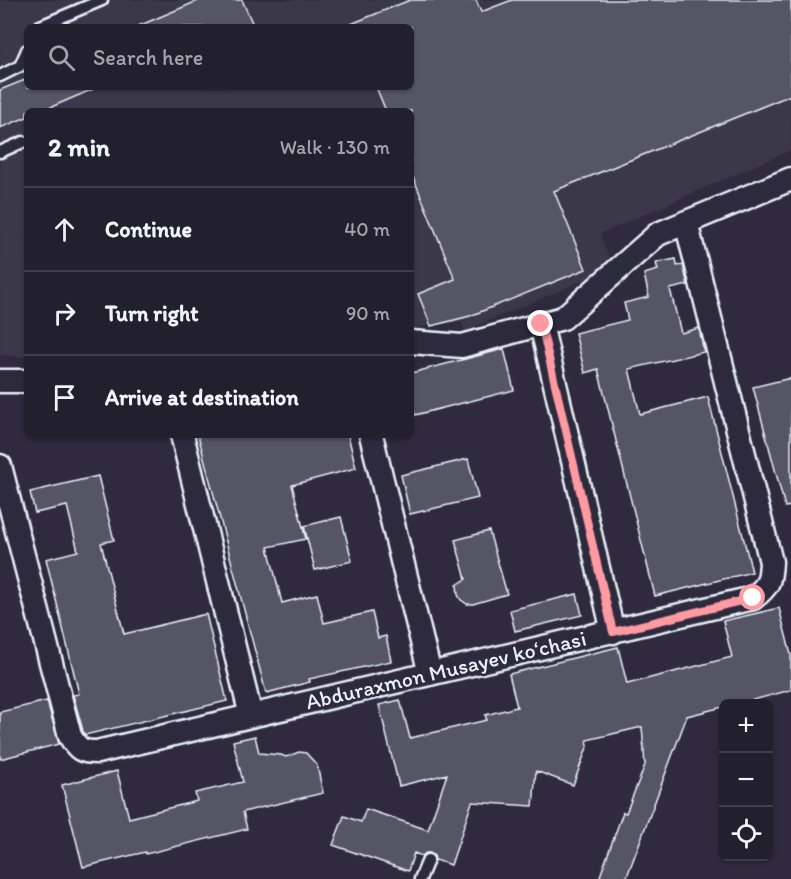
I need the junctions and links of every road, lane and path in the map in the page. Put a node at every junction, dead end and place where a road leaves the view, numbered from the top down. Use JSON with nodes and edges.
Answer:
{"nodes":[{"id":1,"x":102,"y":0,"type":"edge"},
{"id":2,"x":45,"y":24,"type":"edge"},
{"id":3,"x":24,"y":57,"type":"edge"},
{"id":4,"x":0,"y":76,"type":"edge"},
{"id":5,"x":23,"y":142,"type":"dead end"},
{"id":6,"x":0,"y":152,"type":"edge"},
{"id":7,"x":791,"y":179,"type":"edge"},
{"id":8,"x":686,"y":222,"type":"junction"},
{"id":9,"x":541,"y":324,"type":"junction"},
{"id":10,"x":414,"y":342,"type":"edge"},
{"id":11,"x":0,"y":381,"type":"edge"},
{"id":12,"x":24,"y":381,"type":"edge"},
{"id":13,"x":183,"y":438,"type":"edge"},
{"id":14,"x":372,"y":438,"type":"edge"},
{"id":15,"x":0,"y":466,"type":"edge"},
{"id":16,"x":613,"y":632,"type":"junction"},
{"id":17,"x":430,"y":674,"type":"junction"},
{"id":18,"x":251,"y":716,"type":"junction"},
{"id":19,"x":428,"y":860,"type":"dead end"},
{"id":20,"x":420,"y":879,"type":"edge"}],
"edges":[{"from":1,"to":2,"type":"lane"},
{"from":3,"to":4,"type":"lane"},
{"from":5,"to":6,"type":"lane"},
{"from":7,"to":8,"type":"street"},
{"from":8,"to":9,"type":"street"},
{"from":8,"to":16,"type":"street","name":"Abduraxmon Musayev koʻchasi"},
{"from":9,"to":10,"type":"street"},
{"from":9,"to":16,"type":"street"},
{"from":11,"to":12,"type":"street"},
{"from":13,"to":18,"type":"street"},
{"from":14,"to":17,"type":"street"},
{"from":15,"to":18,"type":"street","name":"Abduraxmon Musayev koʻchasi"},
{"from":16,"to":17,"type":"street","name":"Abduraxmon Musayev koʻchasi"},
{"from":17,"to":18,"type":"street","name":"Abduraxmon Musayev koʻchasi"},
{"from":19,"to":20,"type":"lane"}]}
